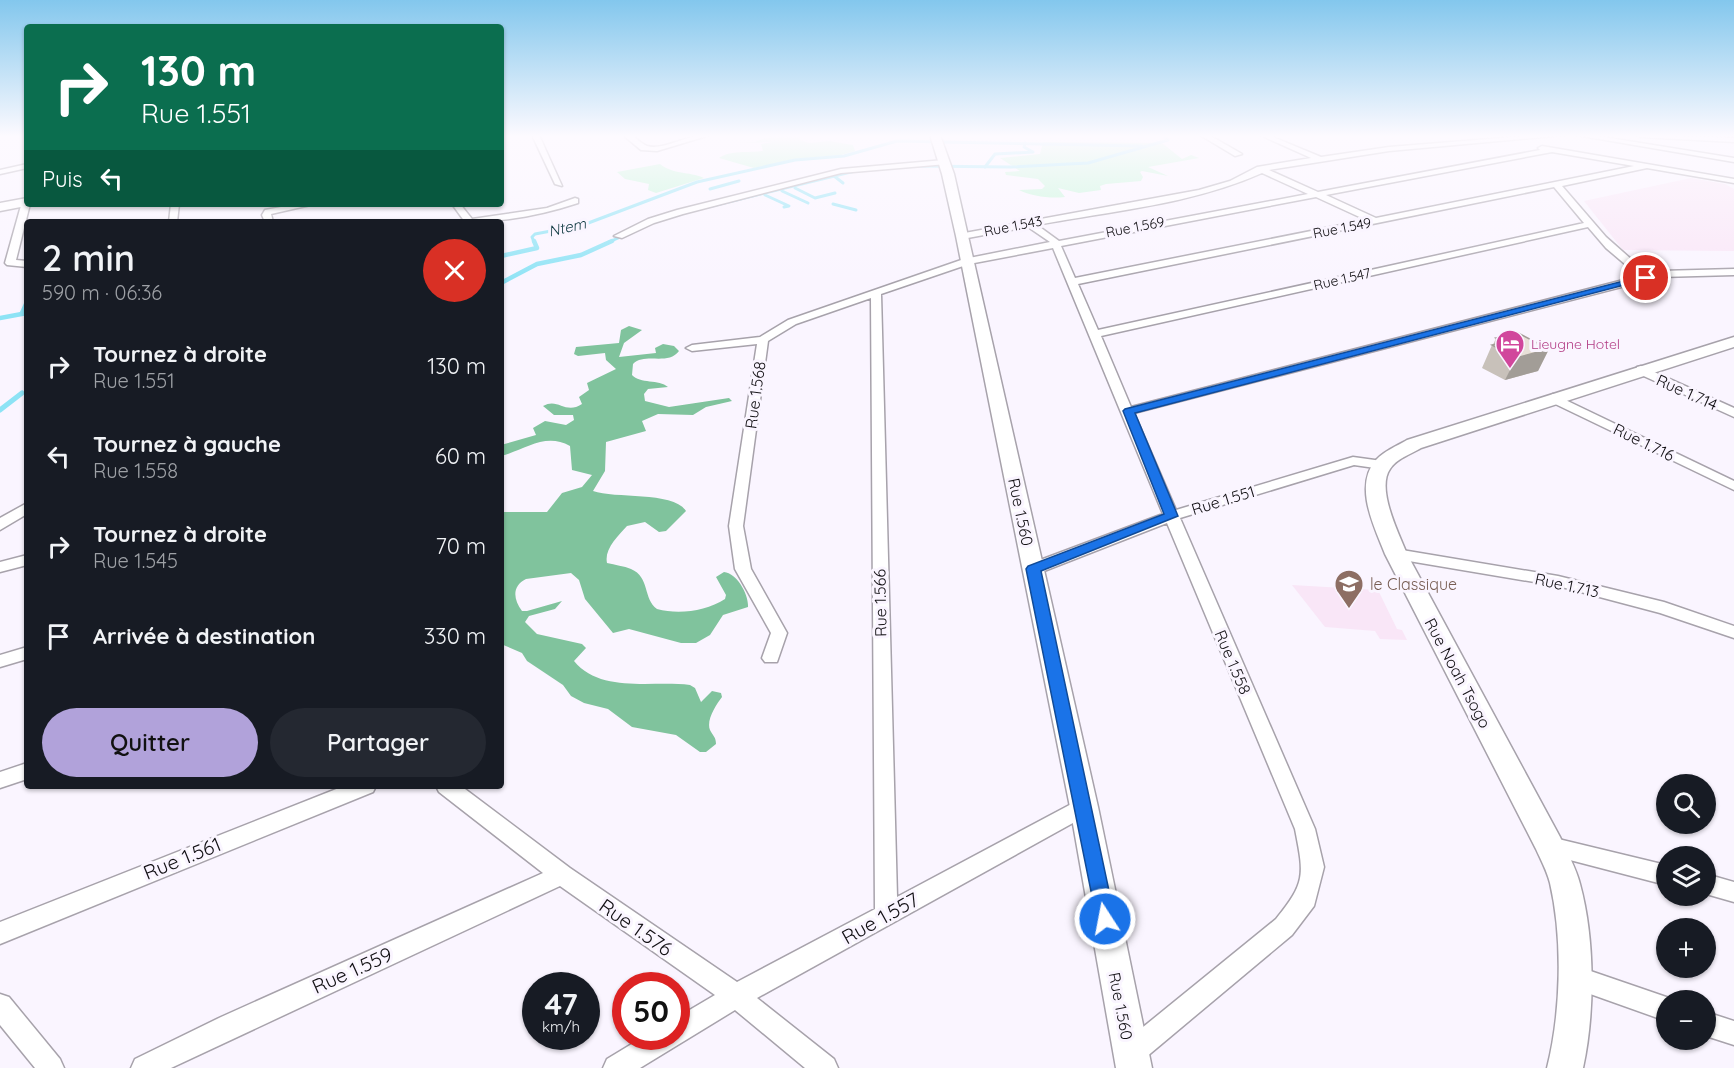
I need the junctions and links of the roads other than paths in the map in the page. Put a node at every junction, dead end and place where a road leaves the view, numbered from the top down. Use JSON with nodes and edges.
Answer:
{"nodes":[{"id":1,"x":787,"y":185,"type":"edge"},
{"id":2,"x":950,"y":185,"type":"edge"},
{"id":3,"x":1226,"y":185,"type":"edge"},
{"id":4,"x":1292,"y":185,"type":"edge"},
{"id":5,"x":1361,"y":185,"type":"edge"},
{"id":6,"x":1552,"y":185,"type":"edge"},
{"id":7,"x":1557,"y":185,"type":"edge"},
{"id":8,"x":1311,"y":194,"type":"junction"},
{"id":9,"x":575,"y":201,"type":"dead end"},
{"id":10,"x":24,"y":202,"type":"edge"},
{"id":11,"x":0,"y":207,"type":"edge"},
{"id":12,"x":25,"y":207,"type":"edge"},
{"id":13,"x":295,"y":207,"type":"edge"},
{"id":14,"x":458,"y":207,"type":"edge"},
{"id":15,"x":268,"y":219,"type":"edge"},
{"id":16,"x":468,"y":219,"type":"edge"},
{"id":17,"x":490,"y":219,"type":"edge"},
{"id":18,"x":1375,"y":221,"type":"junction"},
{"id":19,"x":1029,"y":223,"type":"junction"},
{"id":20,"x":1590,"y":224,"type":"junction"},
{"id":21,"x":620,"y":236,"type":"dead end"},
{"id":22,"x":962,"y":236,"type":"junction"},
{"id":23,"x":1054,"y":242,"type":"junction"},
{"id":24,"x":968,"y":261,"type":"junction"},
{"id":25,"x":24,"y":264,"type":"edge"},
{"id":26,"x":1734,"y":272,"type":"edge"},
{"id":27,"x":1646,"y":278,"type":"junction"},
{"id":28,"x":1072,"y":282,"type":"junction"},
{"id":29,"x":876,"y":292,"type":"junction"},
{"id":30,"x":1095,"y":334,"type":"junction"},
{"id":31,"x":763,"y":340,"type":"junction"},
{"id":32,"x":1734,"y":342,"type":"edge"},
{"id":33,"x":692,"y":348,"type":"dead end"},
{"id":34,"x":1641,"y":370,"type":"junction"},
{"id":35,"x":1553,"y":398,"type":"junction"},
{"id":36,"x":1129,"y":411,"type":"junction"},
{"id":37,"x":1734,"y":413,"type":"edge"},
{"id":38,"x":1382,"y":465,"type":"junction"},
{"id":39,"x":1734,"y":486,"type":"edge"},
{"id":40,"x":24,"y":509,"type":"edge"},
{"id":41,"x":1171,"y":516,"type":"junction"},
{"id":42,"x":0,"y":525,"type":"edge"},
{"id":43,"x":1396,"y":554,"type":"junction"},
{"id":44,"x":24,"y":561,"type":"edge"},
{"id":45,"x":0,"y":567,"type":"edge"},
{"id":46,"x":1033,"y":569,"type":"junction"},
{"id":47,"x":1734,"y":632,"type":"edge"},
{"id":48,"x":24,"y":654,"type":"edge"},
{"id":49,"x":771,"y":658,"type":"dead end"},
{"id":50,"x":0,"y":661,"type":"edge"},
{"id":51,"x":24,"y":772,"type":"edge"},
{"id":52,"x":0,"y":780,"type":"edge"},
{"id":53,"x":359,"y":789,"type":"edge"},
{"id":54,"x":450,"y":789,"type":"edge"},
{"id":55,"x":1084,"y":807,"type":"junction"},
{"id":56,"x":1550,"y":846,"type":"junction"},
{"id":57,"x":1656,"y":872,"type":"edge"},
{"id":58,"x":562,"y":875,"type":"junction"},
{"id":59,"x":1716,"y":886,"type":"edge"},
{"id":60,"x":1734,"y":891,"type":"edge"},
{"id":61,"x":886,"y":915,"type":"junction"},
{"id":62,"x":0,"y":933,"type":"edge"},
{"id":63,"x":1574,"y":977,"type":"junction"},
{"id":64,"x":736,"y":996,"type":"junction"},
{"id":65,"x":0,"y":1006,"type":"edge"},
{"id":66,"x":1656,"y":1006,"type":"edge"},
{"id":67,"x":690,"y":1024,"type":"edge"},
{"id":68,"x":1716,"y":1027,"type":"edge"},
{"id":69,"x":1734,"y":1033,"type":"edge"},
{"id":70,"x":646,"y":1050,"type":"edge"},
{"id":71,"x":1132,"y":1061,"type":"edge"},
{"id":72,"x":51,"y":1068,"type":"edge"},
{"id":73,"x":144,"y":1068,"type":"edge"},
{"id":74,"x":616,"y":1068,"type":"edge"},
{"id":75,"x":825,"y":1068,"type":"edge"},
{"id":76,"x":1565,"y":1068,"type":"edge"}],
"edges":[{"from":1,"to":21,"type":"street"},
{"from":2,"to":22,"type":"main road","name":"Rue 1.560"},
{"from":3,"to":19,"type":"street","name":"Rue 1.543"},
{"from":4,"to":8,"type":"street"},
{"from":5,"to":8,"type":"street","name":"Rue 1.569"},
{"from":6,"to":18,"type":"street","name":"Rue 1.549"},
{"from":7,"to":20,"type":"street"},
{"from":8,"to":18,"type":"street"},
{"from":8,"to":23,"type":"street","name":"Rue 1.569"},
{"from":9,"to":17,"type":"street"},
{"from":10,"to":11,"type":"main road"},
{"from":12,"to":25,"type":"street"},
{"from":13,"to":15,"type":"street"},
{"from":14,"to":16,"type":"street"},
{"from":18,"to":28,"type":"street","name":"Rue 1.549"},
{"from":19,"to":22,"type":"street","name":"Rue 1.543"},
{"from":19,"to":23,"type":"street","name":"Rue 1.558"},
{"from":20,"to":27,"type":"street"},
{"from":20,"to":30,"type":"street","name":"Rue 1.547"},
{"from":22,"to":24,"type":"main road","name":"Rue 1.560"},
{"from":23,"to":24,"type":"street","name":"Rue 1.569"},
{"from":23,"to":28,"type":"street","name":"Rue 1.558"},
{"from":24,"to":29,"type":"street","name":"Rue 1.568"},
{"from":24,"to":46,"type":"main road","name":"Rue 1.560"},
{"from":26,"to":27,"type":"street"},
{"from":27,"to":36,"type":"street"},
{"from":28,"to":30,"type":"street","name":"Rue 1.558"},
{"from":29,"to":31,"type":"street","name":"Rue 1.568"},
{"from":29,"to":61,"type":"street","name":"Rue 1.566"},
{"from":30,"to":36,"type":"street","name":"Rue 1.558"},
{"from":31,"to":33,"type":"street"},
{"from":31,"to":49,"type":"street","name":"Rue 1.568"},
{"from":32,"to":34,"type":"main road"},
{"from":34,"to":35,"type":"main road"},
{"from":34,"to":37,"type":"street","name":"Rue 1.714"},
{"from":35,"to":38,"type":"main road"},
{"from":35,"to":39,"type":"street","name":"Rue 1.716"},
{"from":36,"to":41,"type":"street","name":"Rue 1.558"},
{"from":38,"to":41,"type":"street","name":"Rue 1.551"},
{"from":38,"to":43,"type":"main road","name":"Rue Noah Tsogo"},
{"from":40,"to":42,"type":"street"},
{"from":41,"to":46,"type":"street","name":"Rue 1.551"},
{"from":41,"to":71,"type":"street","name":"Rue 1.558"},
{"from":43,"to":47,"type":"street","name":"Rue 1.713"},
{"from":43,"to":56,"type":"main road","name":"Rue Noah Tsogo"},
{"from":44,"to":45,"type":"street"},
{"from":46,"to":55,"type":"main road","name":"Rue 1.560"},
{"from":48,"to":50,"type":"street"},
{"from":51,"to":52,"type":"street"},
{"from":53,"to":62,"type":"street","name":"Rue 1.561"},
{"from":54,"to":58,"type":"street","name":"Rue 1.576"},
{"from":55,"to":61,"type":"street","name":"Rue 1.557"},
{"from":55,"to":71,"type":"main road","name":"Rue 1.560"},
{"from":56,"to":57,"type":"street"},
{"from":56,"to":63,"type":"main road","name":"Rue Noah Tsogo"},
{"from":58,"to":64,"type":"street","name":"Rue 1.576"},
{"from":58,"to":73,"type":"street","name":"Rue 1.559"},
{"from":59,"to":60,"type":"street"},
{"from":61,"to":64,"type":"street","name":"Rue 1.557"},
{"from":63,"to":66,"type":"street"},
{"from":63,"to":76,"type":"main road","name":"Rue Noah Tsogo"},
{"from":64,"to":67,"type":"street","name":"Rue 1.557"},
{"from":64,"to":75,"type":"street","name":"Rue 1.576"},
{"from":65,"to":72,"type":"street"},
{"from":68,"to":69,"type":"street"},
{"from":70,"to":74,"type":"street"}]}
